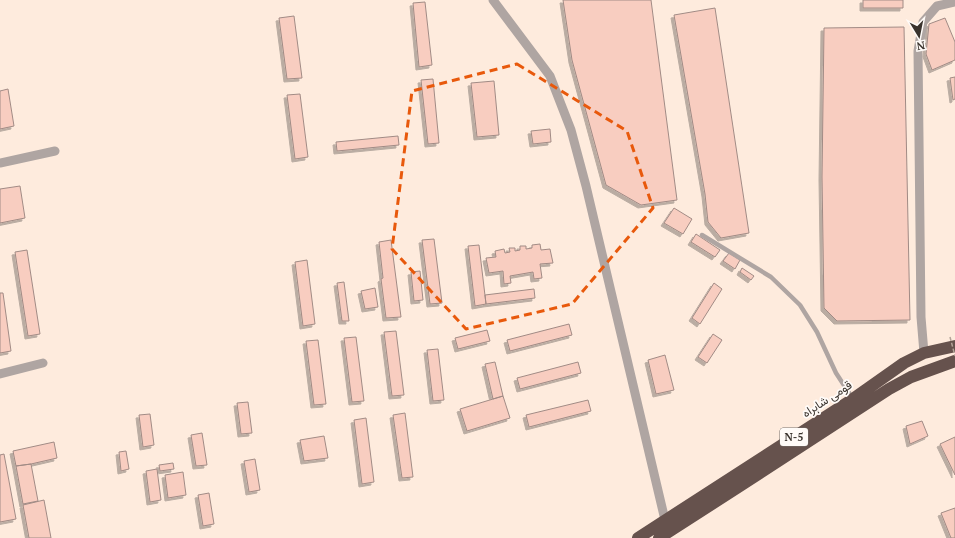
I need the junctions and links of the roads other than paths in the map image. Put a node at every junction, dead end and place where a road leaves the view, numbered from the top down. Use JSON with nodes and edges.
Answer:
{"nodes":[{"id":1,"x":493,"y":0,"type":"edge"},
{"id":2,"x":955,"y":2,"type":"edge"},
{"id":3,"x":55,"y":151,"type":"dead end"},
{"id":4,"x":0,"y":163,"type":"edge"},
{"id":5,"x":702,"y":235,"type":"dead end"},
{"id":6,"x":953,"y":341,"type":"edge"},
{"id":7,"x":924,"y":353,"type":"junction"},
{"id":8,"x":955,"y":361,"type":"edge"},
{"id":9,"x":43,"y":364,"type":"dead end"},
{"id":10,"x":0,"y":374,"type":"edge"},
{"id":11,"x":853,"y":399,"type":"junction"},
{"id":12,"x":666,"y":520,"type":"junction"},
{"id":13,"x":638,"y":538,"type":"edge"},
{"id":14,"x":659,"y":538,"type":"edge"}],
"edges":[{"from":1,"to":12,"type":"street"},
{"from":2,"to":7,"type":"street"},
{"from":3,"to":4,"type":"street"},
{"from":5,"to":11,"type":"lane"},
{"from":6,"to":7,"type":"highway","name":"قومی شاہراہ","number":"N-5"},
{"from":7,"to":11,"type":"highway","name":"قومی شاہراہ","number":"N-5"},
{"from":8,"to":14,"type":"highway","name":"قومی شاہراہ","number":"N-5"},
{"from":9,"to":10,"type":"street"},
{"from":11,"to":12,"type":"highway","name":"قومی شاہراہ","number":"N-5"},
{"from":12,"to":13,"type":"highway","name":"قومی شاہراہ","number":"N-5"}]}
